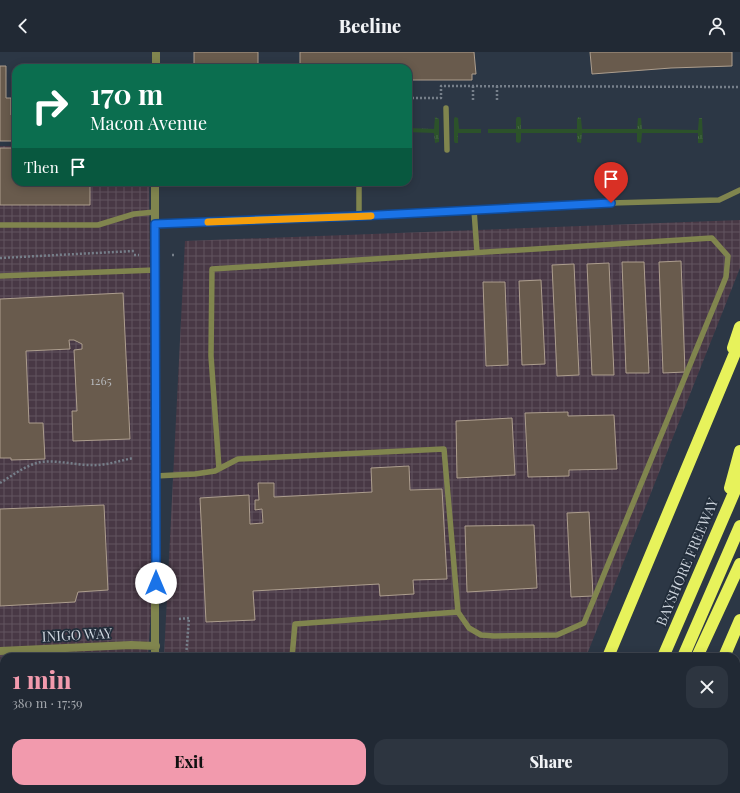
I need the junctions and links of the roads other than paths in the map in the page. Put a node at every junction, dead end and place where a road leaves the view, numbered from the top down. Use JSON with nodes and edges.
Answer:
{"nodes":[{"id":1,"x":156,"y":52,"type":"edge"},
{"id":2,"x":156,"y":64,"type":"edge"},
{"id":3,"x":446,"y":108,"type":"dead end"},
{"id":4,"x":447,"y":150,"type":"dead end"},
{"id":5,"x":155,"y":186,"type":"edge"},
{"id":6,"x":359,"y":186,"type":"edge"},
{"id":7,"x":740,"y":190,"type":"edge"},
{"id":8,"x":611,"y":203,"type":"joint"},
{"id":9,"x":474,"y":210,"type":"junction"},
{"id":10,"x":155,"y":212,"type":"junction"},
{"id":11,"x":359,"y":216,"type":"junction"},
{"id":12,"x":155,"y":224,"type":"junction"},
{"id":13,"x":0,"y":225,"type":"edge"},
{"id":14,"x":477,"y":252,"type":"junction"},
{"id":15,"x":155,"y":270,"type":"junction"},
{"id":16,"x":0,"y":276,"type":"edge"},
{"id":17,"x":740,"y":327,"type":"edge"},
{"id":18,"x":740,"y":341,"type":"edge"},
{"id":19,"x":721,"y":387,"type":"junction"},
{"id":20,"x":740,"y":451,"type":"edge"},
{"id":21,"x":219,"y":469,"type":"junction"},
{"id":22,"x":155,"y":476,"type":"junction"},
{"id":23,"x":740,"y":479,"type":"edge"},
{"id":24,"x":721,"y":522,"type":"junction"},
{"id":25,"x":740,"y":526,"type":"edge"},
{"id":26,"x":740,"y":564,"type":"edge"},
{"id":27,"x":458,"y":612,"type":"junction"},
{"id":28,"x":740,"y":620,"type":"edge"},
{"id":29,"x":156,"y":646,"type":"junction"},
{"id":30,"x":0,"y":651,"type":"edge"},
{"id":31,"x":155,"y":653,"type":"edge"},
{"id":32,"x":292,"y":653,"type":"edge"},
{"id":33,"x":610,"y":653,"type":"edge"},
{"id":34,"x":665,"y":653,"type":"edge"},
{"id":35,"x":685,"y":653,"type":"edge"},
{"id":36,"x":699,"y":653,"type":"edge"},
{"id":37,"x":726,"y":653,"type":"edge"}],
"edges":[{"from":1,"to":2,"type":"street"},
{"from":3,"to":4,"type":"lane"},
{"from":5,"to":10,"type":"street"},
{"from":6,"to":11,"type":"lane"},
{"from":7,"to":8,"type":"lane"},
{"from":8,"to":9,"type":"street"},
{"from":9,"to":11,"type":"street"},
{"from":9,"to":14,"type":"lane"},
{"from":10,"to":12,"type":"street"},
{"from":10,"to":13,"type":"lane"},
{"from":11,"to":12,"type":"street"},
{"from":12,"to":15,"type":"street"},
{"from":14,"to":21,"type":"lane"},
{"from":14,"to":27,"type":"lane"},
{"from":15,"to":16,"type":"lane"},
{"from":15,"to":22,"type":"street"},
{"from":17,"to":19,"type":"highway"},
{"from":18,"to":19,"type":"highway"},
{"from":19,"to":33,"type":"highway"},
{"from":20,"to":24,"type":"highway"},
{"from":21,"to":22,"type":"lane"},
{"from":21,"to":27,"type":"lane"},
{"from":22,"to":29,"type":"street"},
{"from":23,"to":24,"type":"highway","name":"BAYSHORE FREEWAY"},
{"from":24,"to":34,"type":"highway","name":"BAYSHORE FREEWAY"},
{"from":25,"to":35,"type":"highway"},
{"from":26,"to":36,"type":"highway"},
{"from":27,"to":32,"type":"lane"},
{"from":28,"to":37,"type":"highway"},
{"from":29,"to":30,"type":"street","name":"INIGO WAY"},
{"from":29,"to":31,"type":"street"}]}
